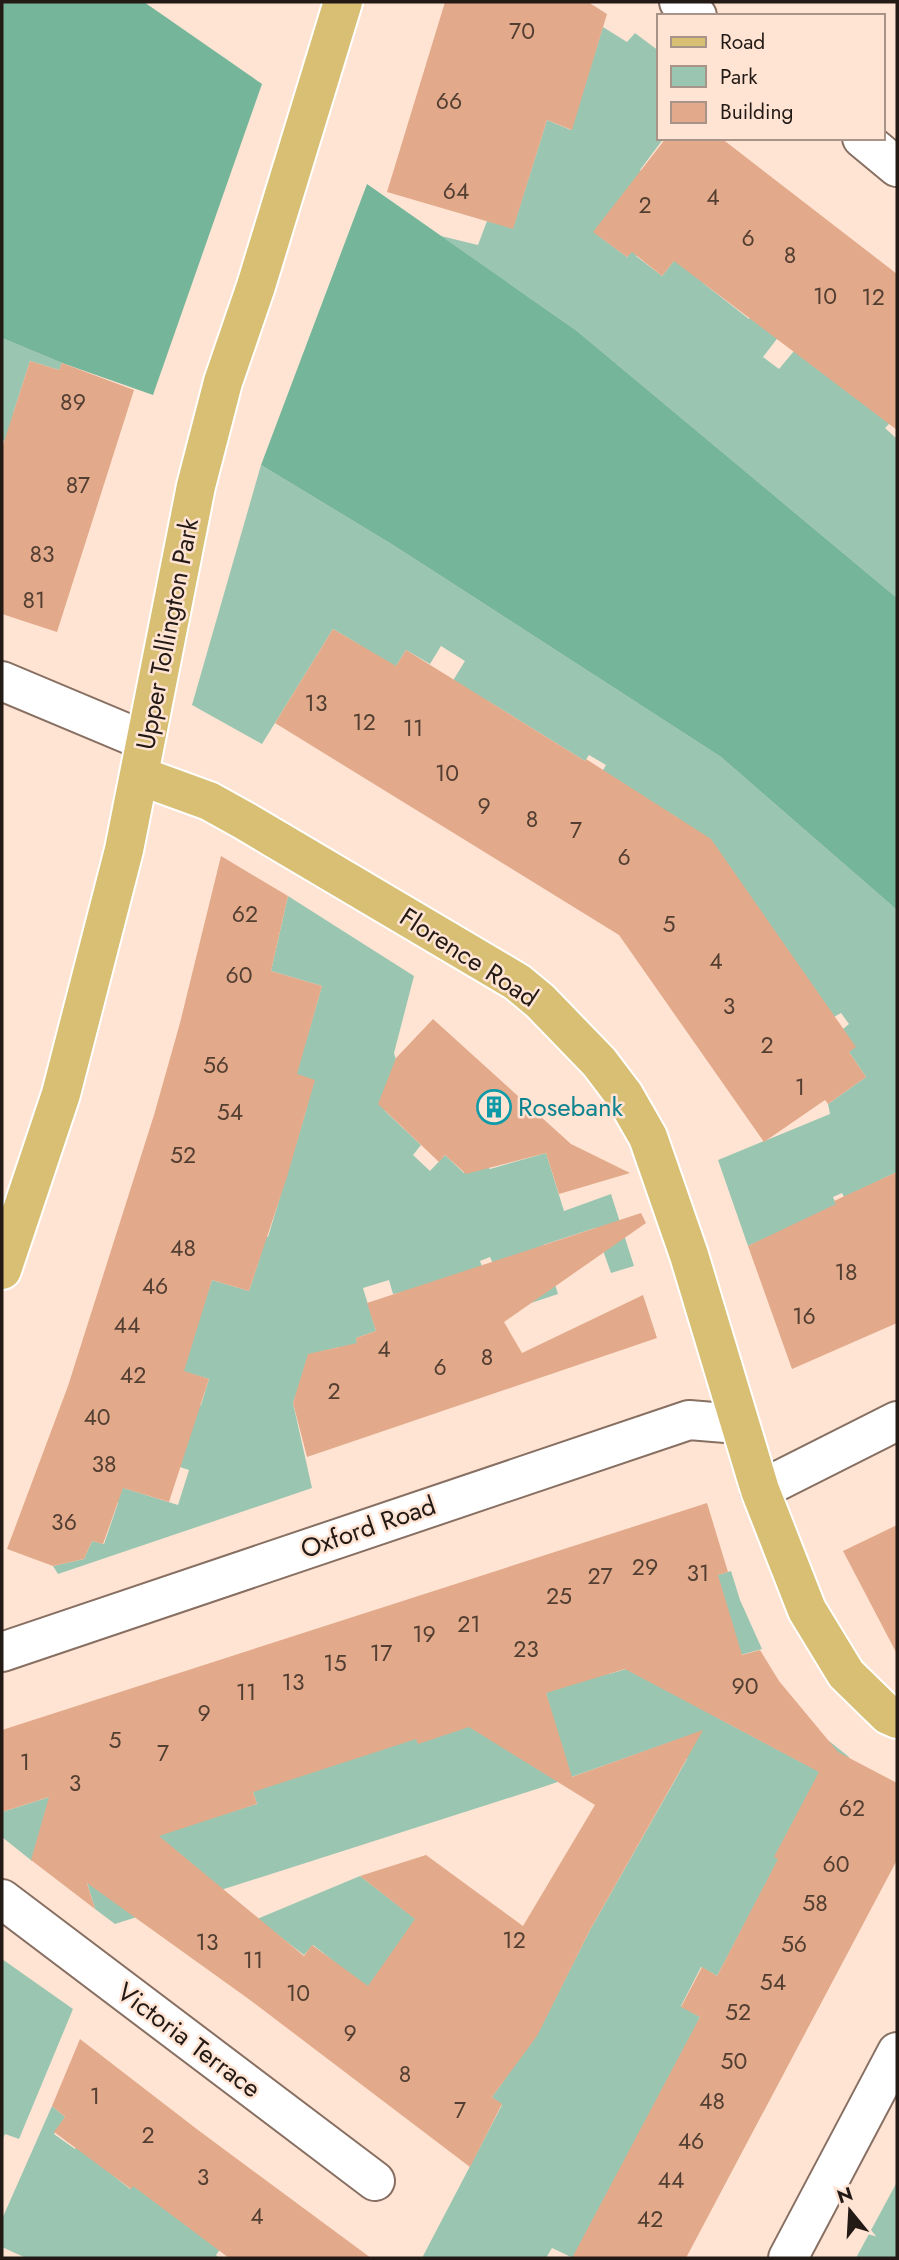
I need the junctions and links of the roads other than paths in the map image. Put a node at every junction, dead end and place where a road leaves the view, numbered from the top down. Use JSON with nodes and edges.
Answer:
{"nodes":[{"id":1,"x":343,"y":2,"type":"edge"},
{"id":2,"x":679,"y":2,"type":"edge"},
{"id":3,"x":694,"y":14,"type":"edge"},
{"id":4,"x":2,"y":681,"type":"edge"},
{"id":5,"x":143,"y":758,"type":"junction"},
{"id":6,"x":2,"y":1270,"type":"edge"},
{"id":7,"x":897,"y":1421,"type":"edge"},
{"id":8,"x":738,"y":1424,"type":"junction"},
{"id":9,"x":760,"y":1490,"type":"junction"},
{"id":10,"x":2,"y":1652,"type":"edge"},
{"id":11,"x":897,"y":1719,"type":"edge"},
{"id":12,"x":2,"y":1899,"type":"edge"},
{"id":13,"x":897,"y":2052,"type":"edge"},
{"id":14,"x":375,"y":2181,"type":"dead end"},
{"id":15,"x":788,"y":2258,"type":"edge"}],
"edges":[{"from":1,"to":5,"type":"main road","name":"Upper Tollington Park"},
{"from":2,"to":3,"type":"street"},
{"from":4,"to":5,"type":"street","name":"Florence Road"},
{"from":5,"to":6,"type":"main road","name":"Upper Tollington Park"},
{"from":5,"to":8,"type":"main road","name":"Florence Road"},
{"from":7,"to":9,"type":"street"},
{"from":8,"to":9,"type":"main road","name":"Florence Road"},
{"from":8,"to":10,"type":"street","name":"Oxford Road"},
{"from":9,"to":11,"type":"main road","name":"Florence Road"},
{"from":12,"to":14,"type":"street","name":"Victoria Terrace"},
{"from":13,"to":15,"type":"street"}]}
